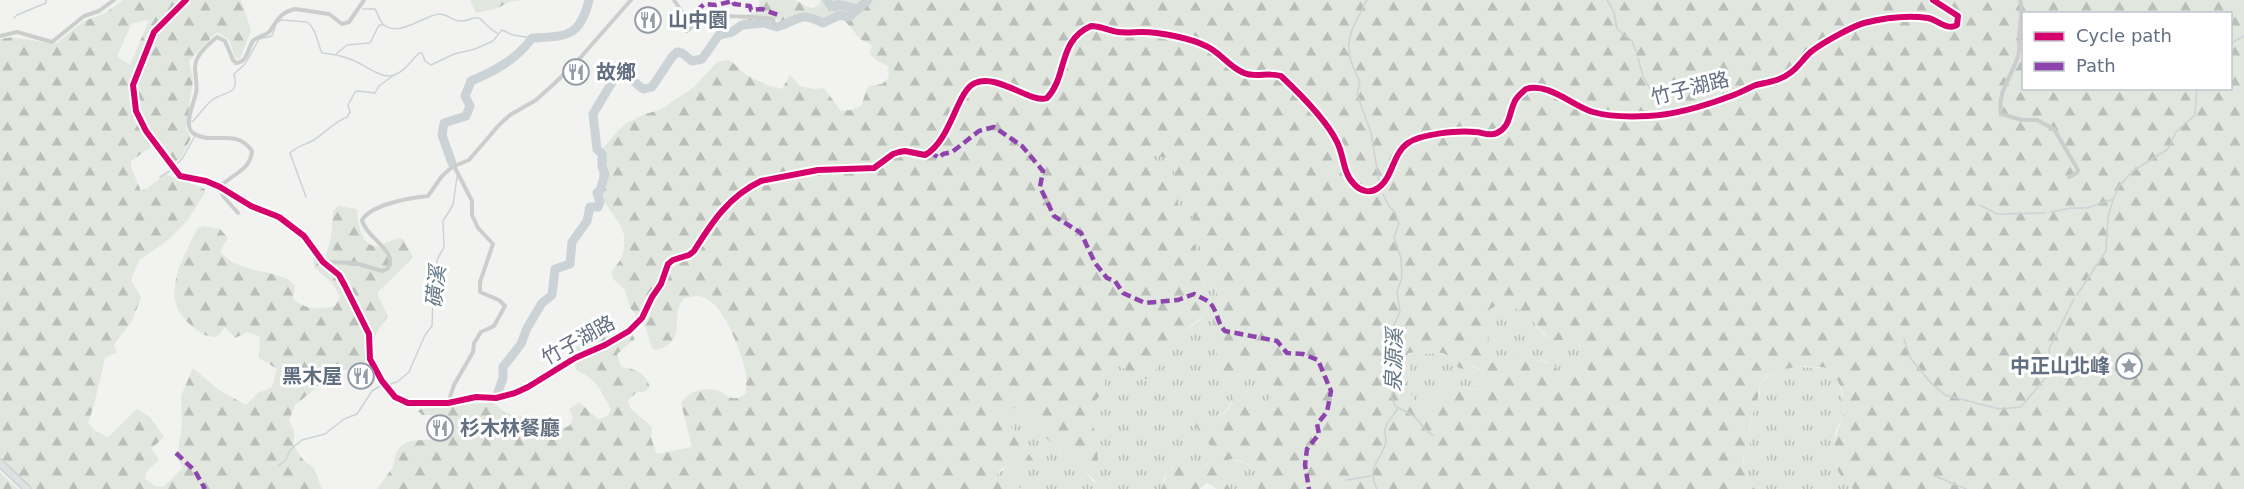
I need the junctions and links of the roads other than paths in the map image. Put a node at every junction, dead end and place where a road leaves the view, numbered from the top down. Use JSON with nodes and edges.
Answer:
{"nodes":[{"id":1,"x":114,"y":0,"type":"edge"},
{"id":2,"x":186,"y":0,"type":"edge"},
{"id":3,"x":364,"y":0,"type":"edge"},
{"id":4,"x":631,"y":0,"type":"edge"},
{"id":5,"x":674,"y":0,"type":"edge"},
{"id":6,"x":1933,"y":0,"type":"edge"},
{"id":7,"x":2022,"y":18,"type":"edge"},
{"id":8,"x":774,"y":24,"type":"dead end"},
{"id":9,"x":0,"y":36,"type":"edge"},
{"id":10,"x":454,"y":166,"type":"junction"},
{"id":11,"x":2069,"y":177,"type":"dead end"},
{"id":12,"x":220,"y":187,"type":"junction"},
{"id":13,"x":238,"y":213,"type":"dead end"},
{"id":14,"x":323,"y":262,"type":"junction"},
{"id":15,"x":448,"y":403,"type":"junction"},
{"id":16,"x":0,"y":463,"type":"edge"},
{"id":17,"x":27,"y":489,"type":"edge"}],
"edges":[{"from":1,"to":9,"type":"street"},
{"from":2,"to":12,"type":"street","name":"竹子湖路"},
{"from":3,"to":12,"type":"street"},
{"from":4,"to":10,"type":"street"},
{"from":5,"to":8,"type":"street"},
{"from":6,"to":15,"type":"street","name":"竹子湖路"},
{"from":7,"to":11,"type":"street"},
{"from":10,"to":14,"type":"street"},
{"from":10,"to":15,"type":"street"},
{"from":12,"to":13,"type":"street"},
{"from":12,"to":14,"type":"street","name":"竹子湖路"},
{"from":14,"to":15,"type":"street","name":"竹子湖路"},
{"from":16,"to":17,"type":"main road"}]}
